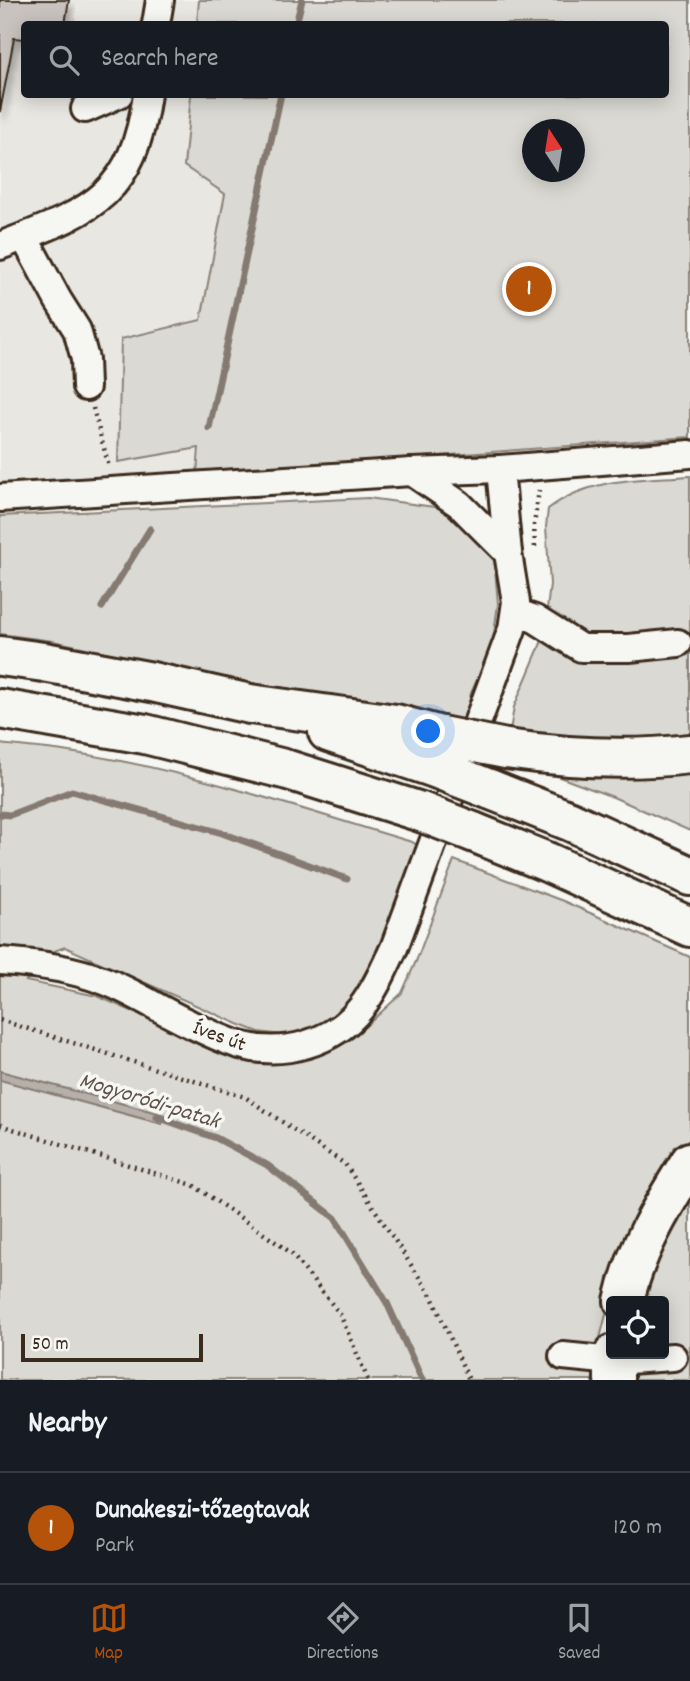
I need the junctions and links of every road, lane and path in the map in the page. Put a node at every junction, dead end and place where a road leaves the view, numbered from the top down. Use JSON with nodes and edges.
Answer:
{"nodes":[{"id":1,"x":160,"y":0,"type":"edge"},
{"id":2,"x":156,"y":21,"type":"edge"},
{"id":3,"x":109,"y":98,"type":"edge"},
{"id":4,"x":146,"y":98,"type":"edge"},
{"id":5,"x":85,"y":108,"type":"dead end"},
{"id":6,"x":12,"y":241,"type":"edge"},
{"id":7,"x":86,"y":387,"type":"joint"},
{"id":8,"x":690,"y":454,"type":"edge"},
{"id":9,"x":500,"y":469,"type":"junction"},
{"id":10,"x":412,"y":472,"type":"junction"},
{"id":11,"x":110,"y":475,"type":"dead end"},
{"id":12,"x":0,"y":498,"type":"edge"},
{"id":13,"x":508,"y":553,"type":"junction"},
{"id":14,"x":514,"y":612,"type":"junction"},
{"id":15,"x":678,"y":643,"type":"dead end"},
{"id":16,"x":0,"y":656,"type":"edge"},
{"id":17,"x":0,"y":709,"type":"edge"},
{"id":18,"x":438,"y":752,"type":"junction"},
{"id":19,"x":690,"y":754,"type":"edge"},
{"id":20,"x":690,"y":877,"type":"edge"},
{"id":21,"x":690,"y":926,"type":"edge"},
{"id":22,"x":0,"y":961,"type":"edge"},
{"id":23,"x":0,"y":1020,"type":"edge"},
{"id":24,"x":0,"y":1125,"type":"edge"},
{"id":25,"x":690,"y":1163,"type":"edge"},
{"id":26,"x":626,"y":1296,"type":"edge"},
{"id":27,"x":563,"y":1356,"type":"dead end"},
{"id":28,"x":673,"y":1357,"type":"dead end"},
{"id":29,"x":614,"y":1365,"type":"edge"},
{"id":30,"x":368,"y":1380,"type":"edge"},
{"id":31,"x":469,"y":1380,"type":"edge"}],
"edges":[{"from":1,"to":2,"type":"street"},
{"from":3,"to":5,"type":"street"},
{"from":4,"to":6,"type":"street"},
{"from":6,"to":7,"type":"street"},
{"from":7,"to":11,"type":"path"},
{"from":8,"to":9,"type":"street"},
{"from":9,"to":10,"type":"street"},
{"from":9,"to":13,"type":"street","name":"Íves út"},
{"from":10,"to":12,"type":"street"},
{"from":10,"to":13,"type":"street"},
{"from":13,"to":14,"type":"street","name":"Íves út"},
{"from":14,"to":15,"type":"street"},
{"from":14,"to":22,"type":"street","name":"Íves út"},
{"from":16,"to":18,"type":"highway"},
{"from":17,"to":21,"type":"highway","bridge":true},
{"from":18,"to":19,"type":"highway","bridge":true},
{"from":18,"to":20,"type":"highway","bridge":true},
{"from":23,"to":31,"type":"path"},
{"from":24,"to":30,"type":"path"},
{"from":25,"to":26,"type":"highway"},
{"from":27,"to":29,"type":"street"},
{"from":28,"to":29,"type":"street"}]}
